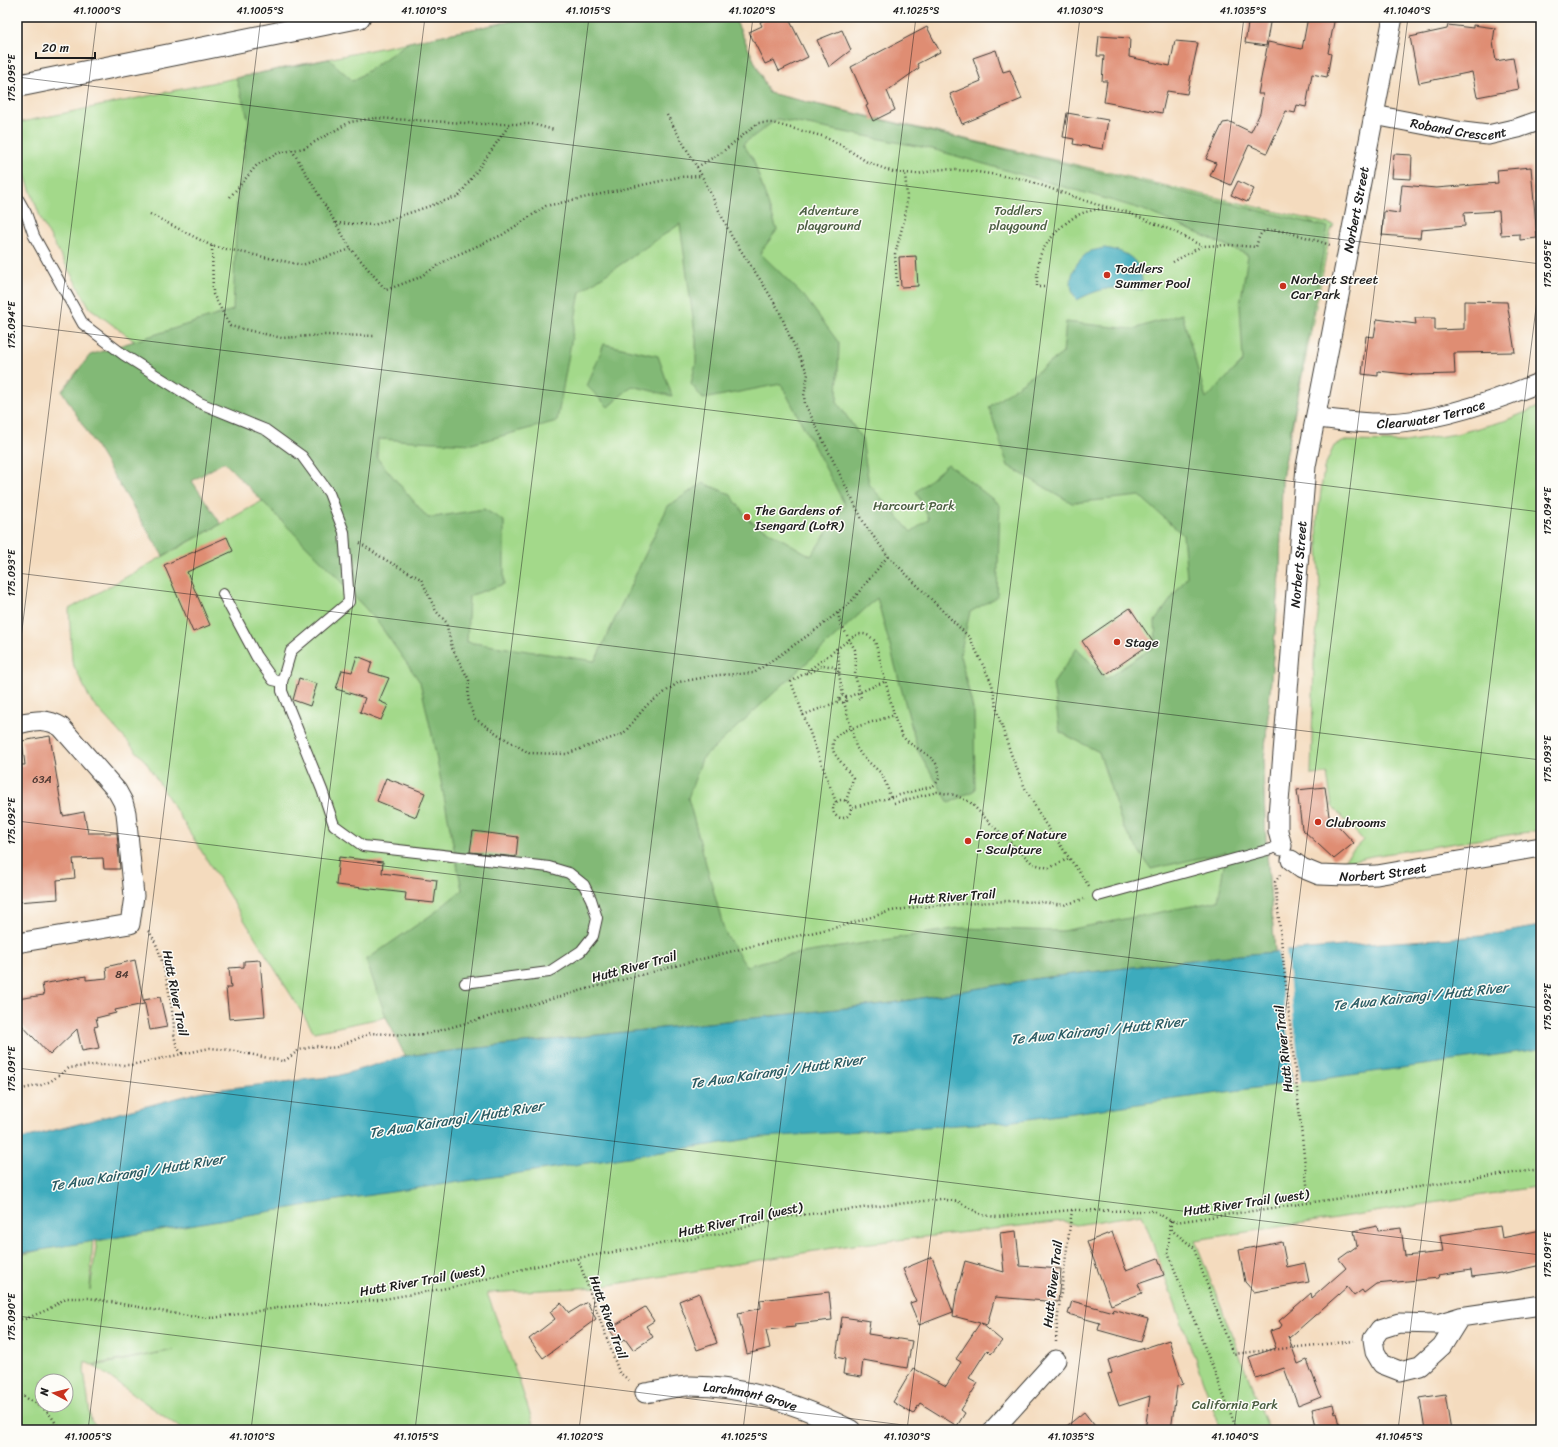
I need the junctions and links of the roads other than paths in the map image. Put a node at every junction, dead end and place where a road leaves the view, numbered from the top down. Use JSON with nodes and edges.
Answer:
{"nodes":[{"id":1,"x":360,"y":17,"type":"edge"},
{"id":2,"x":1393,"y":17,"type":"edge"},
{"id":3,"x":17,"y":86,"type":"edge"},
{"id":4,"x":1374,"y":115,"type":"junction"},
{"id":5,"x":1541,"y":120,"type":"edge"},
{"id":6,"x":17,"y":197,"type":"edge"},
{"id":7,"x":1541,"y":382,"type":"edge"},
{"id":8,"x":1316,"y":418,"type":"junction"},
{"id":9,"x":223,"y":594,"type":"dead end"},
{"id":10,"x":282,"y":682,"type":"junction"},
{"id":11,"x":17,"y":724,"type":"edge"},
{"id":12,"x":1541,"y":847,"type":"edge"},
{"id":13,"x":1286,"y":853,"type":"junction"},
{"id":14,"x":1098,"y":896,"type":"road end"},
{"id":15,"x":17,"y":943,"type":"edge"},
{"id":16,"x":465,"y":983,"type":"dead end"},
{"id":17,"x":1541,"y":1305,"type":"edge"},
{"id":18,"x":1460,"y":1317,"type":"junction"},
{"id":19,"x":1056,"y":1360,"type":"road end"},
{"id":20,"x":645,"y":1393,"type":"road end"},
{"id":21,"x":851,"y":1430,"type":"edge"},
{"id":22,"x":993,"y":1430,"type":"edge"}],
"edges":[{"from":1,"to":3,"type":"street"},
{"from":2,"to":4,"type":"street","name":"Norbert Street"},
{"from":4,"to":5,"type":"street","name":"Roband Crescent"},
{"from":4,"to":8,"type":"street","name":"Norbert Street"},
{"from":6,"to":10,"type":"lane"},
{"from":7,"to":8,"type":"street","name":"Clearwater Terrace"},
{"from":8,"to":13,"type":"street","name":"Norbert Street"},
{"from":9,"to":10,"type":"lane"},
{"from":10,"to":16,"type":"lane"},
{"from":11,"to":15,"type":"street"},
{"from":12,"to":13,"type":"street","name":"Norbert Street"},
{"from":13,"to":14,"type":"lane"},
{"from":17,"to":18,"type":"street"},
{"from":18,"to":18,"type":"street"},
{"from":19,"to":22,"type":"street"},
{"from":20,"to":21,"type":"street","name":"Larchmont Grove"}]}
